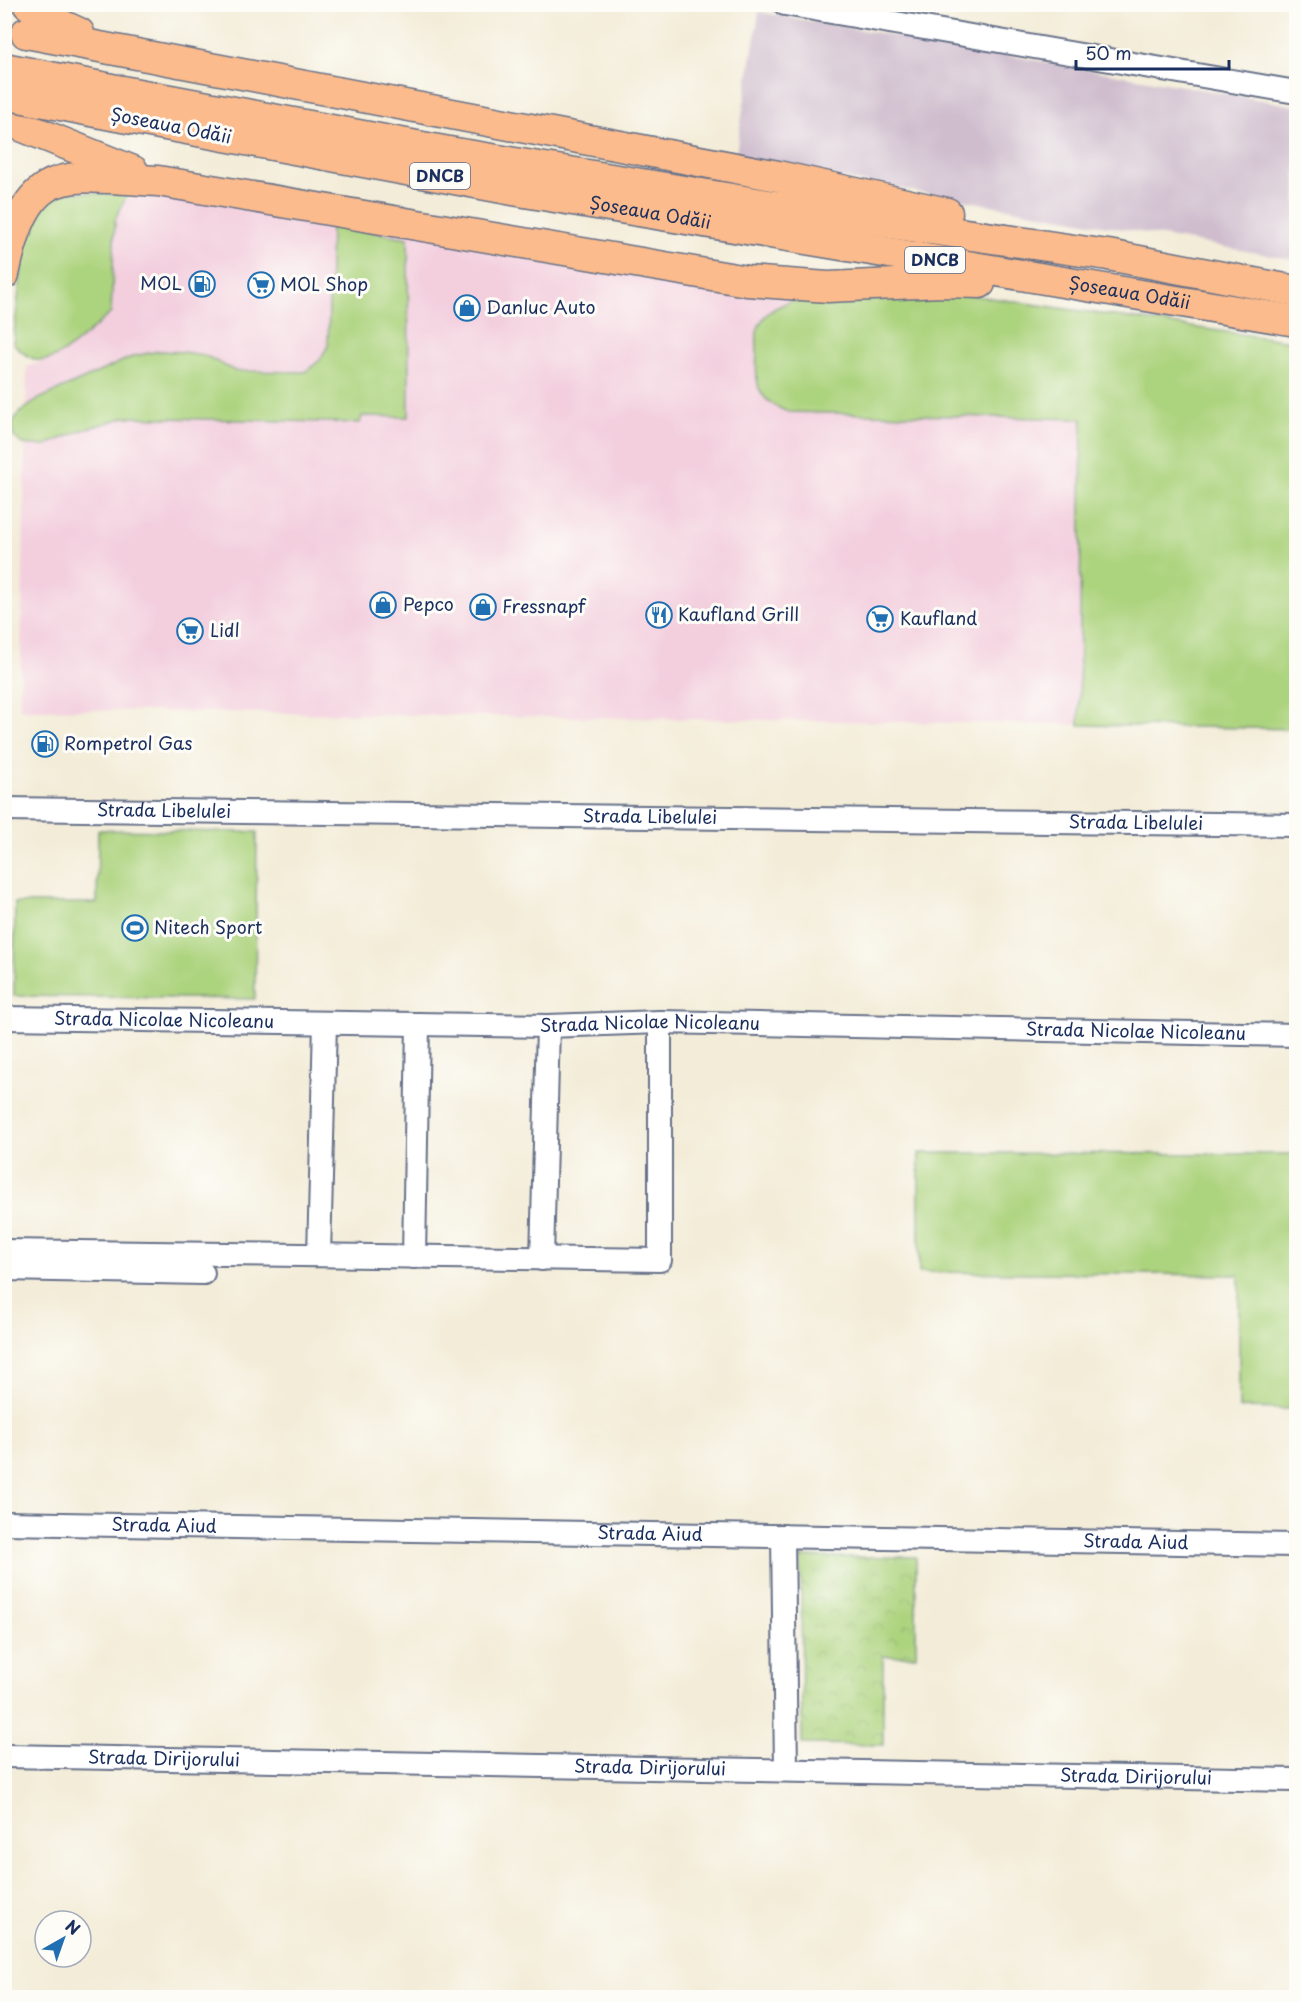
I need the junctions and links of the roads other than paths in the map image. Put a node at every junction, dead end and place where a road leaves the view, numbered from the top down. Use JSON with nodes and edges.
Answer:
{"nodes":[{"id":1,"x":784,"y":4,"type":"edge"},
{"id":2,"x":16,"y":18,"type":"edge"},
{"id":3,"x":4,"y":68,"type":"edge"},
{"id":4,"x":1296,"y":92,"type":"edge"},
{"id":5,"x":4,"y":94,"type":"edge"},
{"id":6,"x":120,"y":104,"type":"junction"},
{"id":7,"x":8,"y":130,"type":"edge"},
{"id":8,"x":158,"y":181,"type":"junction"},
{"id":9,"x":1108,"y":255,"type":"junction"},
{"id":10,"x":4,"y":274,"type":"edge"},
{"id":11,"x":1106,"y":288,"type":"junction"},
{"id":12,"x":1296,"y":291,"type":"edge"},
{"id":13,"x":1296,"y":321,"type":"edge"},
{"id":14,"x":4,"y":809,"type":"edge"},
{"id":15,"x":1296,"y":825,"type":"edge"},
{"id":16,"x":4,"y":1018,"type":"edge"},
{"id":17,"x":660,"y":1022,"type":"junction"},
{"id":18,"x":325,"y":1023,"type":"junction"},
{"id":19,"x":418,"y":1024,"type":"junction"},
{"id":20,"x":548,"y":1026,"type":"junction"},
{"id":21,"x":1296,"y":1035,"type":"edge"},
{"id":22,"x":4,"y":1251,"type":"edge"},
{"id":23,"x":319,"y":1255,"type":"junction"},
{"id":24,"x":414,"y":1257,"type":"junction"},
{"id":25,"x":542,"y":1258,"type":"junction"},
{"id":26,"x":4,"y":1269,"type":"edge"},
{"id":27,"x":203,"y":1273,"type":"dead end"},
{"id":28,"x":4,"y":1522,"type":"edge"},
{"id":29,"x":783,"y":1536,"type":"junction"},
{"id":30,"x":1296,"y":1545,"type":"edge"},
{"id":31,"x":4,"y":1756,"type":"edge"},
{"id":32,"x":786,"y":1770,"type":"junction"},
{"id":33,"x":1296,"y":1780,"type":"edge"}],
"edges":[{"from":1,"to":4,"type":"street"},
{"from":2,"to":7,"type":"main road"},
{"from":2,"to":9,"type":"main road"},
{"from":3,"to":6,"type":"main road","name":"Șoseaua Odăii","number":"DNCB","bridge":true},
{"from":5,"to":6,"type":"main road","name":"Șoseaua Odăii","number":"DNCB","bridge":true},
{"from":6,"to":9,"type":"main road","name":"Șoseaua Odăii","number":"DNCB"},
{"from":6,"to":11,"type":"main road","name":"Șoseaua Odăii","number":"DNCB"},
{"from":7,"to":8,"type":"main road"},
{"from":8,"to":10,"type":"main road"},
{"from":8,"to":11,"type":"main road"},
{"from":9,"to":12,"type":"main road","name":"Șoseaua Odăii","number":"DNCB"},
{"from":11,"to":13,"type":"main road","name":"Șoseaua Odăii","number":"DNCB"},
{"from":14,"to":15,"type":"street","name":"Strada Libelulei"},
{"from":16,"to":18,"type":"street","name":"Strada Nicolae Nicoleanu"},
{"from":17,"to":20,"type":"street","name":"Strada Nicolae Nicoleanu"},
{"from":17,"to":21,"type":"street","name":"Strada Nicolae Nicoleanu"},
{"from":17,"to":25,"type":"street"},
{"from":18,"to":19,"type":"street","name":"Strada Nicolae Nicoleanu"},
{"from":18,"to":23,"type":"street"},
{"from":19,"to":20,"type":"street","name":"Strada Nicolae Nicoleanu"},
{"from":19,"to":24,"type":"street"},
{"from":20,"to":25,"type":"street"},
{"from":22,"to":23,"type":"street"},
{"from":23,"to":24,"type":"street"},
{"from":24,"to":25,"type":"street"},
{"from":26,"to":27,"type":"street"},
{"from":28,"to":29,"type":"street","name":"Strada Aiud"},
{"from":29,"to":30,"type":"street","name":"Strada Aiud"},
{"from":29,"to":32,"type":"street"},
{"from":31,"to":32,"type":"street","name":"Strada Dirijorului"},
{"from":32,"to":33,"type":"street","name":"Strada Dirijorului"}]}
